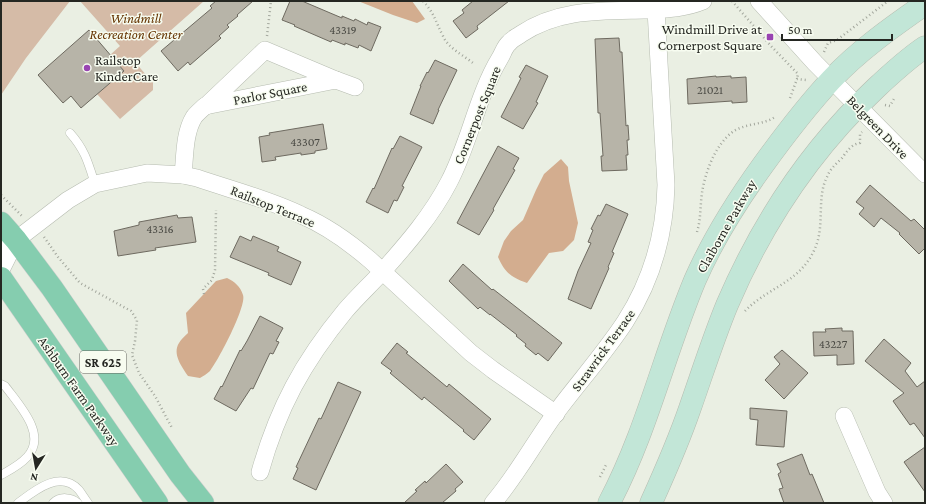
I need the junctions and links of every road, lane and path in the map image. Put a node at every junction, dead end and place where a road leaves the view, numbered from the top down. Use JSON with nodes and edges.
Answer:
{"nodes":[{"id":1,"x":272,"y":1,"type":"edge"},
{"id":2,"x":423,"y":1,"type":"edge"},
{"id":3,"x":703,"y":1,"type":"edge"},
{"id":4,"x":732,"y":1,"type":"edge"},
{"id":5,"x":759,"y":1,"type":"edge"},
{"id":6,"x":925,"y":4,"type":"edge"},
{"id":7,"x":656,"y":10,"type":"junction"},
{"id":8,"x":925,"y":47,"type":"edge"},
{"id":9,"x":265,"y":50,"type":"junction"},
{"id":10,"x":473,"y":63,"type":"dead end"},
{"id":11,"x":797,"y":79,"type":"dead end"},
{"id":12,"x":832,"y":79,"type":"junction"},
{"id":13,"x":336,"y":80,"type":"junction"},
{"id":14,"x":355,"y":88,"type":"dead end"},
{"id":15,"x":899,"y":90,"type":"dead end"},
{"id":16,"x":205,"y":106,"type":"junction"},
{"id":17,"x":864,"y":112,"type":"junction"},
{"id":18,"x":70,"y":133,"type":"dead end"},
{"id":19,"x":925,"y":174,"type":"edge"},
{"id":20,"x":183,"y":175,"type":"junction"},
{"id":21,"x":95,"y":184,"type":"junction"},
{"id":22,"x":216,"y":210,"type":"dead end"},
{"id":23,"x":1,"y":223,"type":"edge"},
{"id":24,"x":46,"y":239,"type":"dead end"},
{"id":25,"x":9,"y":243,"type":"edge"},
{"id":26,"x":1,"y":270,"type":"edge"},
{"id":27,"x":382,"y":271,"type":"junction"},
{"id":28,"x":1,"y":278,"type":"edge"},
{"id":29,"x":204,"y":294,"type":"dead end"},
{"id":30,"x":742,"y":314,"type":"dead end"},
{"id":31,"x":1,"y":384,"type":"edge"},
{"id":32,"x":556,"y":414,"type":"junction"},
{"id":33,"x":844,"y":416,"type":"dead end"},
{"id":34,"x":174,"y":434,"type":"dead end"},
{"id":35,"x":260,"y":472,"type":"dead end"},
{"id":36,"x":1,"y":475,"type":"edge"},
{"id":37,"x":18,"y":503,"type":"edge"},
{"id":38,"x":53,"y":503,"type":"edge"},
{"id":39,"x":78,"y":503,"type":"edge"},
{"id":40,"x":88,"y":503,"type":"edge"},
{"id":41,"x":157,"y":503,"type":"edge"},
{"id":42,"x":203,"y":503,"type":"edge"},
{"id":43,"x":493,"y":503,"type":"edge"},
{"id":44,"x":610,"y":503,"type":"edge"},
{"id":45,"x":651,"y":503,"type":"edge"},
{"id":46,"x":884,"y":503,"type":"edge"}],
"edges":[{"from":1,"to":9,"type":"path"},
{"from":2,"to":10,"type":"path"},
{"from":3,"to":7,"type":"street","name":"Cornerpost Square"},
{"from":4,"to":11,"type":"path"},
{"from":5,"to":12,"type":"street","name":"Belgreen Drive"},
{"from":6,"to":12,"type":"main road","name":"Claiborne Parkway"},
{"from":7,"to":27,"type":"street","name":"Cornerpost Square"},
{"from":7,"to":32,"type":"street","name":"Strawrick Terrace"},
{"from":8,"to":17,"type":"main road"},
{"from":9,"to":13,"type":"street","name":"Parlor Square"},
{"from":9,"to":16,"type":"street","name":"Parlor Square"},
{"from":12,"to":17,"type":"street","name":"Belgreen Drive"},
{"from":12,"to":44,"type":"main road","name":"Claiborne Parkway"},
{"from":13,"to":14,"type":"street","name":"Parlor Square"},
{"from":13,"to":16,"type":"street","name":"Parlor Square"},
{"from":15,"to":17,"type":"path"},
{"from":16,"to":20,"type":"street","name":"Parlor Square"},
{"from":17,"to":19,"type":"street","name":"Belgreen Drive"},
{"from":17,"to":30,"type":"path"},
{"from":17,"to":45,"type":"main road"},
{"from":18,"to":21,"type":"lane"},
{"from":20,"to":21,"type":"street","name":"Railstop Terrace"},
{"from":20,"to":27,"type":"street","name":"Railstop Terrace"},
{"from":21,"to":25,"type":"street","name":"Railstop Terrace"},
{"from":22,"to":29,"type":"path"},
{"from":23,"to":25,"type":"main road","number":"SR 625"},
{"from":24,"to":34,"type":"path"},
{"from":25,"to":26,"type":"street"},
{"from":25,"to":42,"type":"main road","number":"SR 625"},
{"from":27,"to":32,"type":"street","name":"Railstop Terrace"},
{"from":27,"to":35,"type":"street","name":"Cornerpost Square"},
{"from":28,"to":41,"type":"main road","name":"Ashburn Farm Parkway","number":"SR 625"},
{"from":31,"to":36,"type":"lane"},
{"from":32,"to":43,"type":"street","name":"Strawrick Terrace"},
{"from":33,"to":46,"type":"street"},
{"from":37,"to":40,"type":"lane"},
{"from":38,"to":39,"type":"lane"}]}
